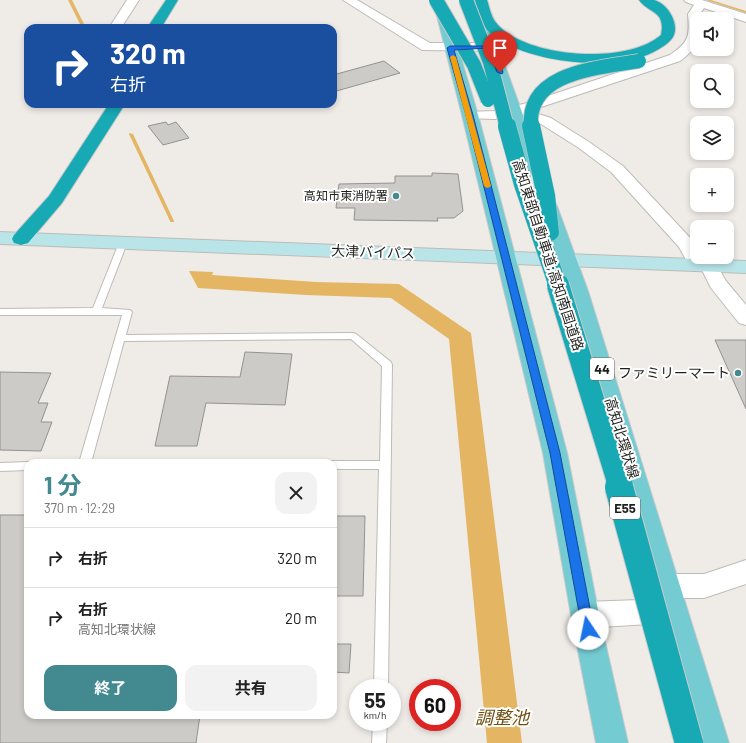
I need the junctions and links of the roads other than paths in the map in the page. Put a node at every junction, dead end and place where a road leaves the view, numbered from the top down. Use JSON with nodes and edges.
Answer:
{"nodes":[{"id":1,"x":133,"y":0,"type":"edge"},
{"id":2,"x":172,"y":0,"type":"edge"},
{"id":3,"x":184,"y":0,"type":"edge"},
{"id":4,"x":349,"y":0,"type":"edge"},
{"id":5,"x":437,"y":0,"type":"edge"},
{"id":6,"x":466,"y":0,"type":"edge"},
{"id":7,"x":475,"y":0,"type":"edge"},
{"id":8,"x":481,"y":0,"type":"edge"},
{"id":9,"x":645,"y":0,"type":"edge"},
{"id":10,"x":659,"y":0,"type":"edge"},
{"id":11,"x":695,"y":2,"type":"edge"},
{"id":12,"x":746,"y":18,"type":"edge"},
{"id":13,"x":118,"y":24,"type":"edge"},
{"id":14,"x":157,"y":24,"type":"edge"},
{"id":15,"x":169,"y":24,"type":"edge"},
{"id":16,"x":490,"y":47,"type":"junction"},
{"id":17,"x":450,"y":48,"type":"junction"},
{"id":18,"x":636,"y":58,"type":"junction"},
{"id":19,"x":100,"y":108,"type":"edge"},
{"id":20,"x":114,"y":108,"type":"edge"},
{"id":21,"x":514,"y":111,"type":"junction"},
{"id":22,"x":470,"y":115,"type":"junction"},
{"id":23,"x":523,"y":184,"type":"junction"},
{"id":24,"x":0,"y":238,"type":"edge"},
{"id":25,"x":21,"y":239,"type":"junction"},
{"id":26,"x":123,"y":243,"type":"junction"},
{"id":27,"x":505,"y":257,"type":"junction"},
{"id":28,"x":703,"y":265,"type":"junction"},
{"id":29,"x":561,"y":267,"type":"junction"},
{"id":30,"x":746,"y":267,"type":"edge"},
{"id":31,"x":96,"y":311,"type":"junction"},
{"id":32,"x":0,"y":312,"type":"edge"},
{"id":33,"x":746,"y":318,"type":"edge"},
{"id":34,"x":120,"y":338,"type":"junction"},
{"id":35,"x":86,"y":459,"type":"edge"},
{"id":36,"x":337,"y":465,"type":"edge"},
{"id":37,"x":386,"y":465,"type":"junction"},
{"id":38,"x":24,"y":466,"type":"edge"},
{"id":39,"x":0,"y":467,"type":"edge"},
{"id":40,"x":746,"y":572,"type":"edge"},
{"id":41,"x":670,"y":598,"type":"junction"},
{"id":42,"x":585,"y":615,"type":"junction"},
{"id":43,"x":381,"y":679,"type":"edge"},
{"id":44,"x":380,"y":731,"type":"edge"},
{"id":45,"x":379,"y":743,"type":"edge"},
{"id":46,"x":612,"y":743,"type":"edge"},
{"id":47,"x":689,"y":743,"type":"edge"},
{"id":48,"x":714,"y":743,"type":"edge"}],
"edges":[{"from":1,"to":13,"type":"street"},
{"from":2,"to":14,"type":"highway"},
{"from":3,"to":15,"type":"highway"},
{"from":4,"to":17,"type":"street"},
{"from":5,"to":17,"type":"main road"},
{"from":5,"to":23,"type":"highway","bridge":true},
{"from":6,"to":23,"type":"highway","name":"高知東部自動車道;高知南国道路","number":"E55","bridge":true},
{"from":7,"to":16,"type":"main road","name":"高知北環状線","number":"44"},
{"from":8,"to":18,"type":"highway"},
{"from":9,"to":18,"type":"highway"},
{"from":10,"to":18,"type":"highway"},
{"from":11,"to":12,"type":"street"},
{"from":11,"to":21,"type":"street"},
{"from":16,"to":17,"type":"street"},
{"from":16,"to":21,"type":"main road","name":"高知北環状線","number":"44"},
{"from":17,"to":22,"type":"main road"},
{"from":18,"to":29,"type":"highway","bridge":true},
{"from":19,"to":25,"type":"highway"},
{"from":20,"to":25,"type":"highway"},
{"from":21,"to":22,"type":"street"},
{"from":21,"to":28,"type":"street"},
{"from":21,"to":29,"type":"main road","name":"高知北環状線","number":"44"},
{"from":22,"to":27,"type":"main road"},
{"from":23,"to":29,"type":"highway","name":"高知東部自動車道;高知南国道路","number":"E55","bridge":true},
{"from":24,"to":25,"type":"main road","name":"大津バイパス"},
{"from":25,"to":26,"type":"main road","name":"大津バイパス"},
{"from":26,"to":27,"type":"main road","name":"大津バイパス"},
{"from":26,"to":31,"type":"lane"},
{"from":27,"to":29,"type":"main road","name":"大津バイパス"},
{"from":27,"to":42,"type":"main road"},
{"from":28,"to":29,"type":"main road","name":"大津バイパス"},
{"from":28,"to":30,"type":"main road","name":"大津バイパス"},
{"from":28,"to":33,"type":"street"},
{"from":29,"to":41,"type":"main road","name":"高知北環状線","number":"44"},
{"from":29,"to":47,"type":"highway","name":"高知東部自動車道;高知南国道路","number":"E55","bridge":true},
{"from":31,"to":32,"type":"lane"},
{"from":31,"to":34,"type":"lane"},
{"from":34,"to":35,"type":"lane"},
{"from":34,"to":37,"type":"lane"},
{"from":36,"to":37,"type":"lane"},
{"from":37,"to":43,"type":"lane"},
{"from":38,"to":39,"type":"lane"},
{"from":40,"to":41,"type":"street"},
{"from":41,"to":42,"type":"street"},
{"from":41,"to":48,"type":"main road","name":"高知北環状線","number":"44"},
{"from":42,"to":46,"type":"main road"},
{"from":44,"to":45,"type":"lane"}]}
